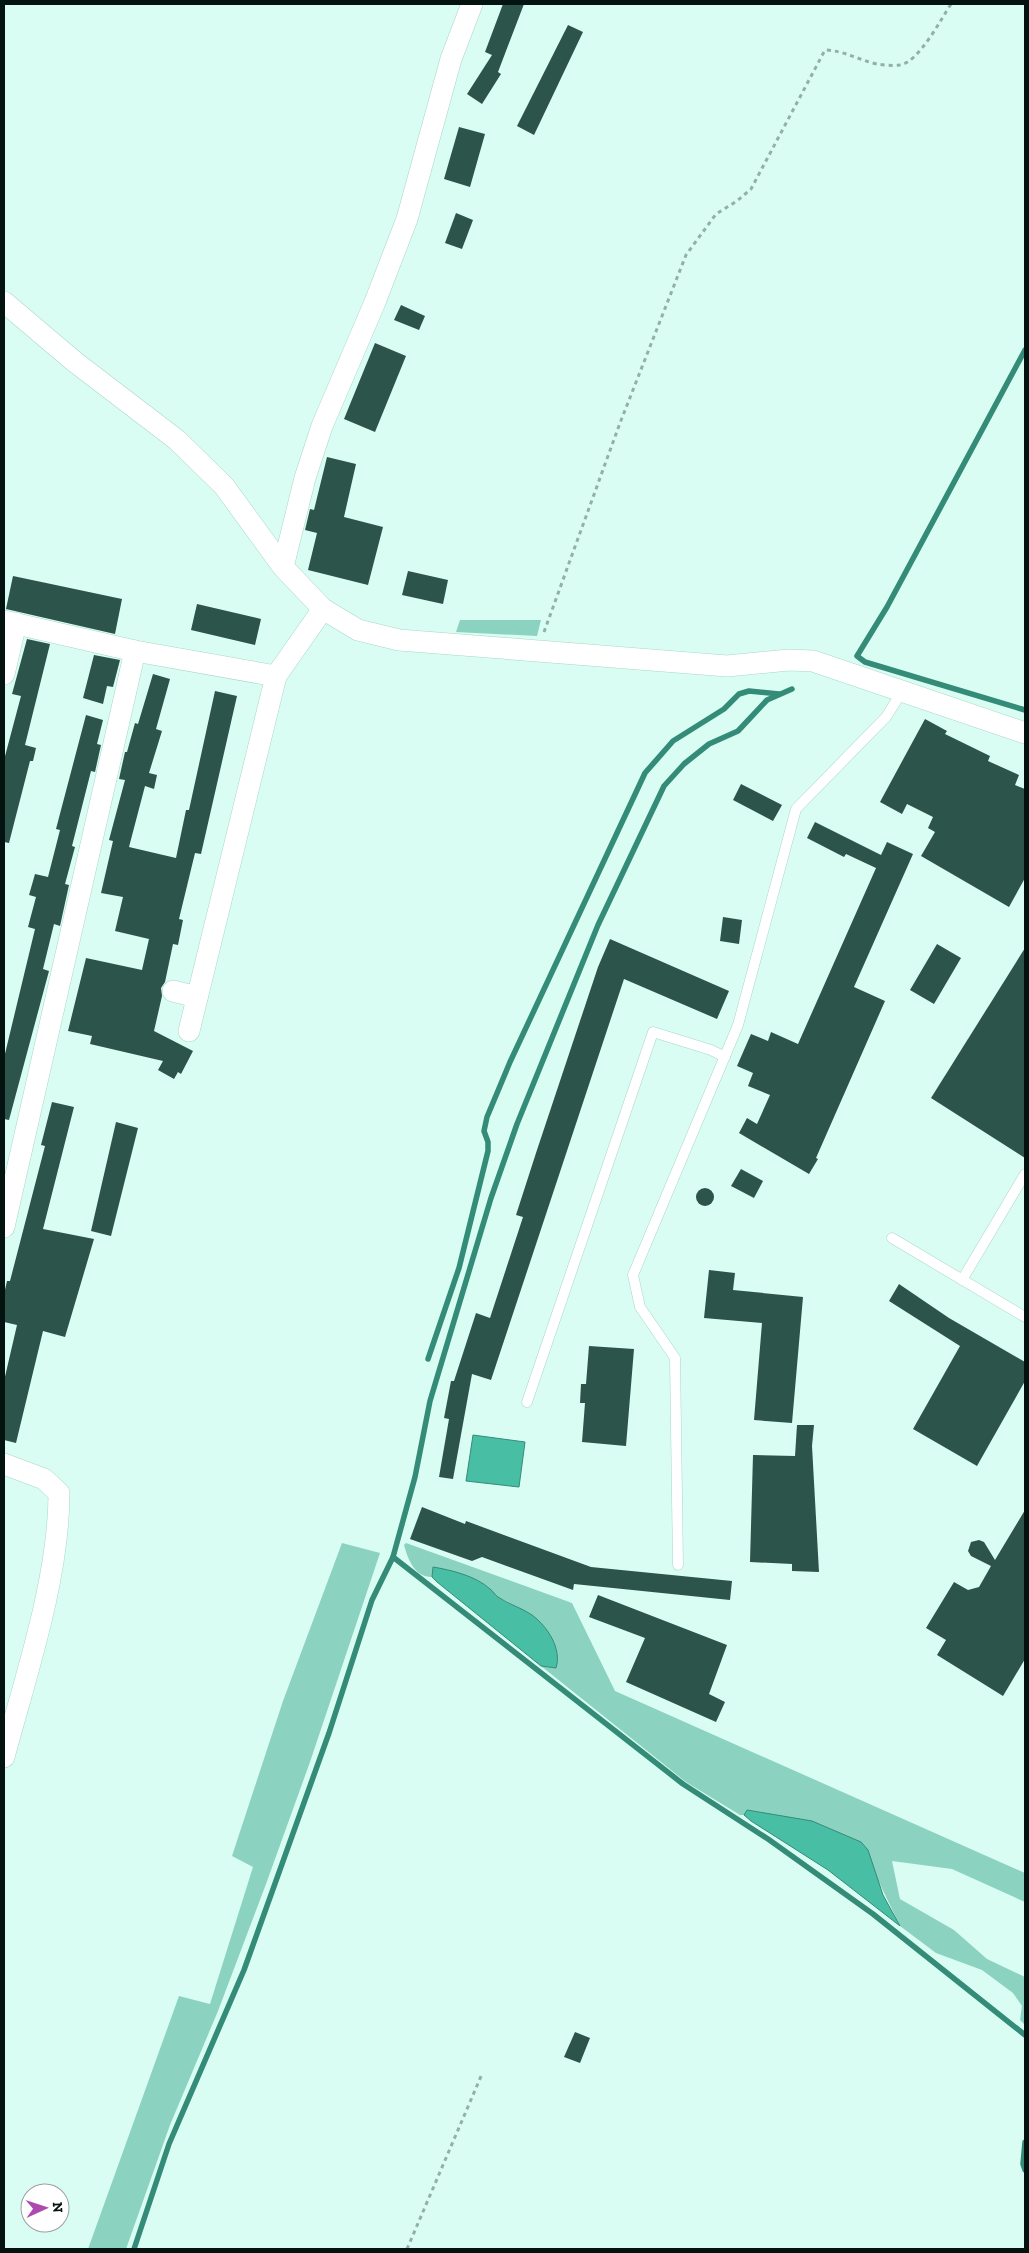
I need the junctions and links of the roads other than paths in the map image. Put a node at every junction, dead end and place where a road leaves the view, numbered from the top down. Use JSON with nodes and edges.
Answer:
{"nodes":[{"id":1,"x":472,"y":4,"type":"edge"},
{"id":2,"x":4,"y":302,"type":"edge"},
{"id":3,"x":283,"y":567,"type":"junction"},
{"id":4,"x":323,"y":609,"type":"junction"},
{"id":5,"x":10,"y":622,"type":"edge"},
{"id":6,"x":135,"y":651,"type":"junction"},
{"id":7,"x":4,"y":674,"type":"edge"},
{"id":8,"x":276,"y":676,"type":"junction"},
{"id":9,"x":903,"y":690,"type":"junction"},
{"id":10,"x":1025,"y":733,"type":"edge"},
{"id":11,"x":173,"y":991,"type":"dead end"},
{"id":12,"x":197,"y":997,"type":"junction"},
{"id":13,"x":189,"y":1031,"type":"dead end"},
{"id":14,"x":725,"y":1057,"type":"junction"},
{"id":15,"x":1025,"y":1174,"type":"edge"},
{"id":16,"x":4,"y":1227,"type":"edge"},
{"id":17,"x":892,"y":1238,"type":"dead end"},
{"id":18,"x":962,"y":1280,"type":"junction"},
{"id":19,"x":1025,"y":1317,"type":"edge"},
{"id":20,"x":528,"y":1402,"type":"dead end"},
{"id":21,"x":4,"y":1464,"type":"edge"},
{"id":22,"x":678,"y":1565,"type":"dead end"},
{"id":23,"x":4,"y":1757,"type":"edge"}],
"edges":[{"from":1,"to":3,"type":"street"},
{"from":2,"to":3,"type":"street"},
{"from":3,"to":4,"type":"street"},
{"from":4,"to":8,"type":"street"},
{"from":4,"to":9,"type":"street"},
{"from":5,"to":6,"type":"street"},
{"from":5,"to":7,"type":"street"},
{"from":6,"to":8,"type":"street"},
{"from":6,"to":16,"type":"street"},
{"from":8,"to":12,"type":"street"},
{"from":9,"to":10,"type":"street"},
{"from":9,"to":14,"type":"lane"},
{"from":11,"to":12,"type":"street"},
{"from":12,"to":13,"type":"street"},
{"from":14,"to":20,"type":"lane"},
{"from":14,"to":22,"type":"lane"},
{"from":15,"to":18,"type":"lane"},
{"from":17,"to":18,"type":"lane"},
{"from":18,"to":19,"type":"lane"},
{"from":21,"to":23,"type":"street"}]}
